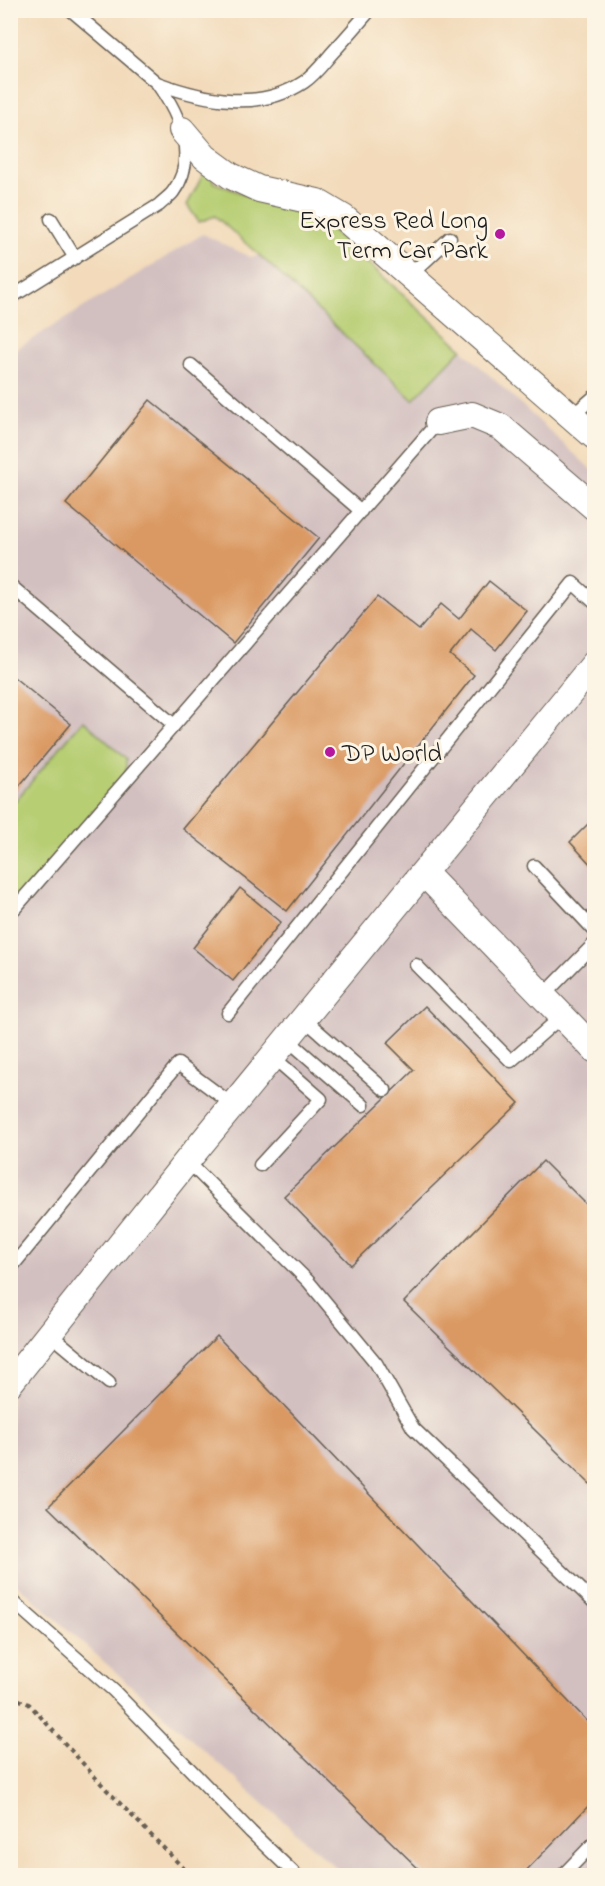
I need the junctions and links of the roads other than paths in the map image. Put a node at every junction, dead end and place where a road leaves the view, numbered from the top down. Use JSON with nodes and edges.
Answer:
{"nodes":[{"id":1,"x":72,"y":10,"type":"edge"},
{"id":2,"x":370,"y":10,"type":"edge"},
{"id":3,"x":157,"y":83,"type":"junction"},
{"id":4,"x":182,"y":130,"type":"junction"},
{"id":5,"x":51,"y":219,"type":"dead end"},
{"id":6,"x":450,"y":238,"type":"dead end"},
{"id":7,"x":75,"y":258,"type":"junction"},
{"id":8,"x":404,"y":270,"type":"junction"},
{"id":9,"x":10,"y":298,"type":"edge"},
{"id":10,"x":190,"y":365,"type":"dead end"},
{"id":11,"x":594,"y":397,"type":"edge"},
{"id":12,"x":568,"y":413,"type":"junction"},
{"id":13,"x":438,"y":422,"type":"joint"},
{"id":14,"x":594,"y":436,"type":"edge"},
{"id":15,"x":594,"y":507,"type":"edge"},
{"id":16,"x":361,"y":511,"type":"junction"},
{"id":17,"x":10,"y":585,"type":"edge"},
{"id":18,"x":594,"y":602,"type":"edge"},
{"id":19,"x":594,"y":664,"type":"edge"},
{"id":20,"x":174,"y":725,"type":"junction"},
{"id":21,"x":534,"y":866,"type":"dead end"},
{"id":22,"x":424,"y":873,"type":"junction"},
{"id":23,"x":10,"y":905,"type":"edge"},
{"id":24,"x":594,"y":930,"type":"edge"},
{"id":25,"x":594,"y":944,"type":"edge"},
{"id":26,"x":416,"y":965,"type":"dead end"},
{"id":27,"x":543,"y":996,"type":"junction"},
{"id":28,"x":228,"y":1012,"type":"dead end"},
{"id":29,"x":562,"y":1016,"type":"junction"},
{"id":30,"x":304,"y":1019,"type":"junction"},
{"id":31,"x":280,"y":1048,"type":"junction"},
{"id":32,"x":594,"y":1049,"type":"edge"},
{"id":33,"x":385,"y":1090,"type":"dead end"},
{"id":34,"x":233,"y":1105,"type":"junction"},
{"id":35,"x":363,"y":1105,"type":"dead end"},
{"id":36,"x":187,"y":1161,"type":"junction"},
{"id":37,"x":260,"y":1165,"type":"dead end"},
{"id":38,"x":10,"y":1269,"type":"edge"},
{"id":39,"x":50,"y":1334,"type":"junction"},
{"id":40,"x":10,"y":1383,"type":"edge"},
{"id":41,"x":109,"y":1383,"type":"dead end"},
{"id":42,"x":10,"y":1599,"type":"edge"},
{"id":43,"x":594,"y":1602,"type":"edge"},
{"id":44,"x":594,"y":1843,"type":"edge"},
{"id":45,"x":293,"y":1874,"type":"edge"},
{"id":46,"x":562,"y":1875,"type":"edge"}],
"edges":[{"from":1,"to":3,"type":"lane"},
{"from":2,"to":3,"type":"lane"},
{"from":3,"to":4,"type":"lane"},
{"from":4,"to":7,"type":"lane"},
{"from":4,"to":8,"type":"street"},
{"from":5,"to":7,"type":"lane"},
{"from":6,"to":8,"type":"lane"},
{"from":7,"to":9,"type":"lane"},
{"from":8,"to":12,"type":"street"},
{"from":10,"to":16,"type":"lane"},
{"from":11,"to":12,"type":"lane"},
{"from":12,"to":14,"type":"street"},
{"from":13,"to":15,"type":"street"},
{"from":13,"to":16,"type":"lane"},
{"from":16,"to":20,"type":"lane"},
{"from":17,"to":20,"type":"lane"},
{"from":18,"to":28,"type":"lane"},
{"from":19,"to":22,"type":"street"},
{"from":20,"to":23,"type":"lane"},
{"from":21,"to":24,"type":"lane"},
{"from":22,"to":27,"type":"street"},
{"from":22,"to":30,"type":"street"},
{"from":25,"to":27,"type":"lane"},
{"from":26,"to":29,"type":"lane"},
{"from":27,"to":29,"type":"street"},
{"from":29,"to":32,"type":"street"},
{"from":30,"to":31,"type":"street"},
{"from":30,"to":33,"type":"lane"},
{"from":31,"to":34,"type":"street"},
{"from":31,"to":35,"type":"lane"},
{"from":31,"to":37,"type":"lane"},
{"from":34,"to":36,"type":"street"},
{"from":34,"to":38,"type":"lane"},
{"from":36,"to":39,"type":"street"},
{"from":36,"to":43,"type":"lane"},
{"from":39,"to":40,"type":"street"},
{"from":39,"to":41,"type":"lane"},
{"from":42,"to":45,"type":"lane"},
{"from":44,"to":46,"type":"lane"}]}
